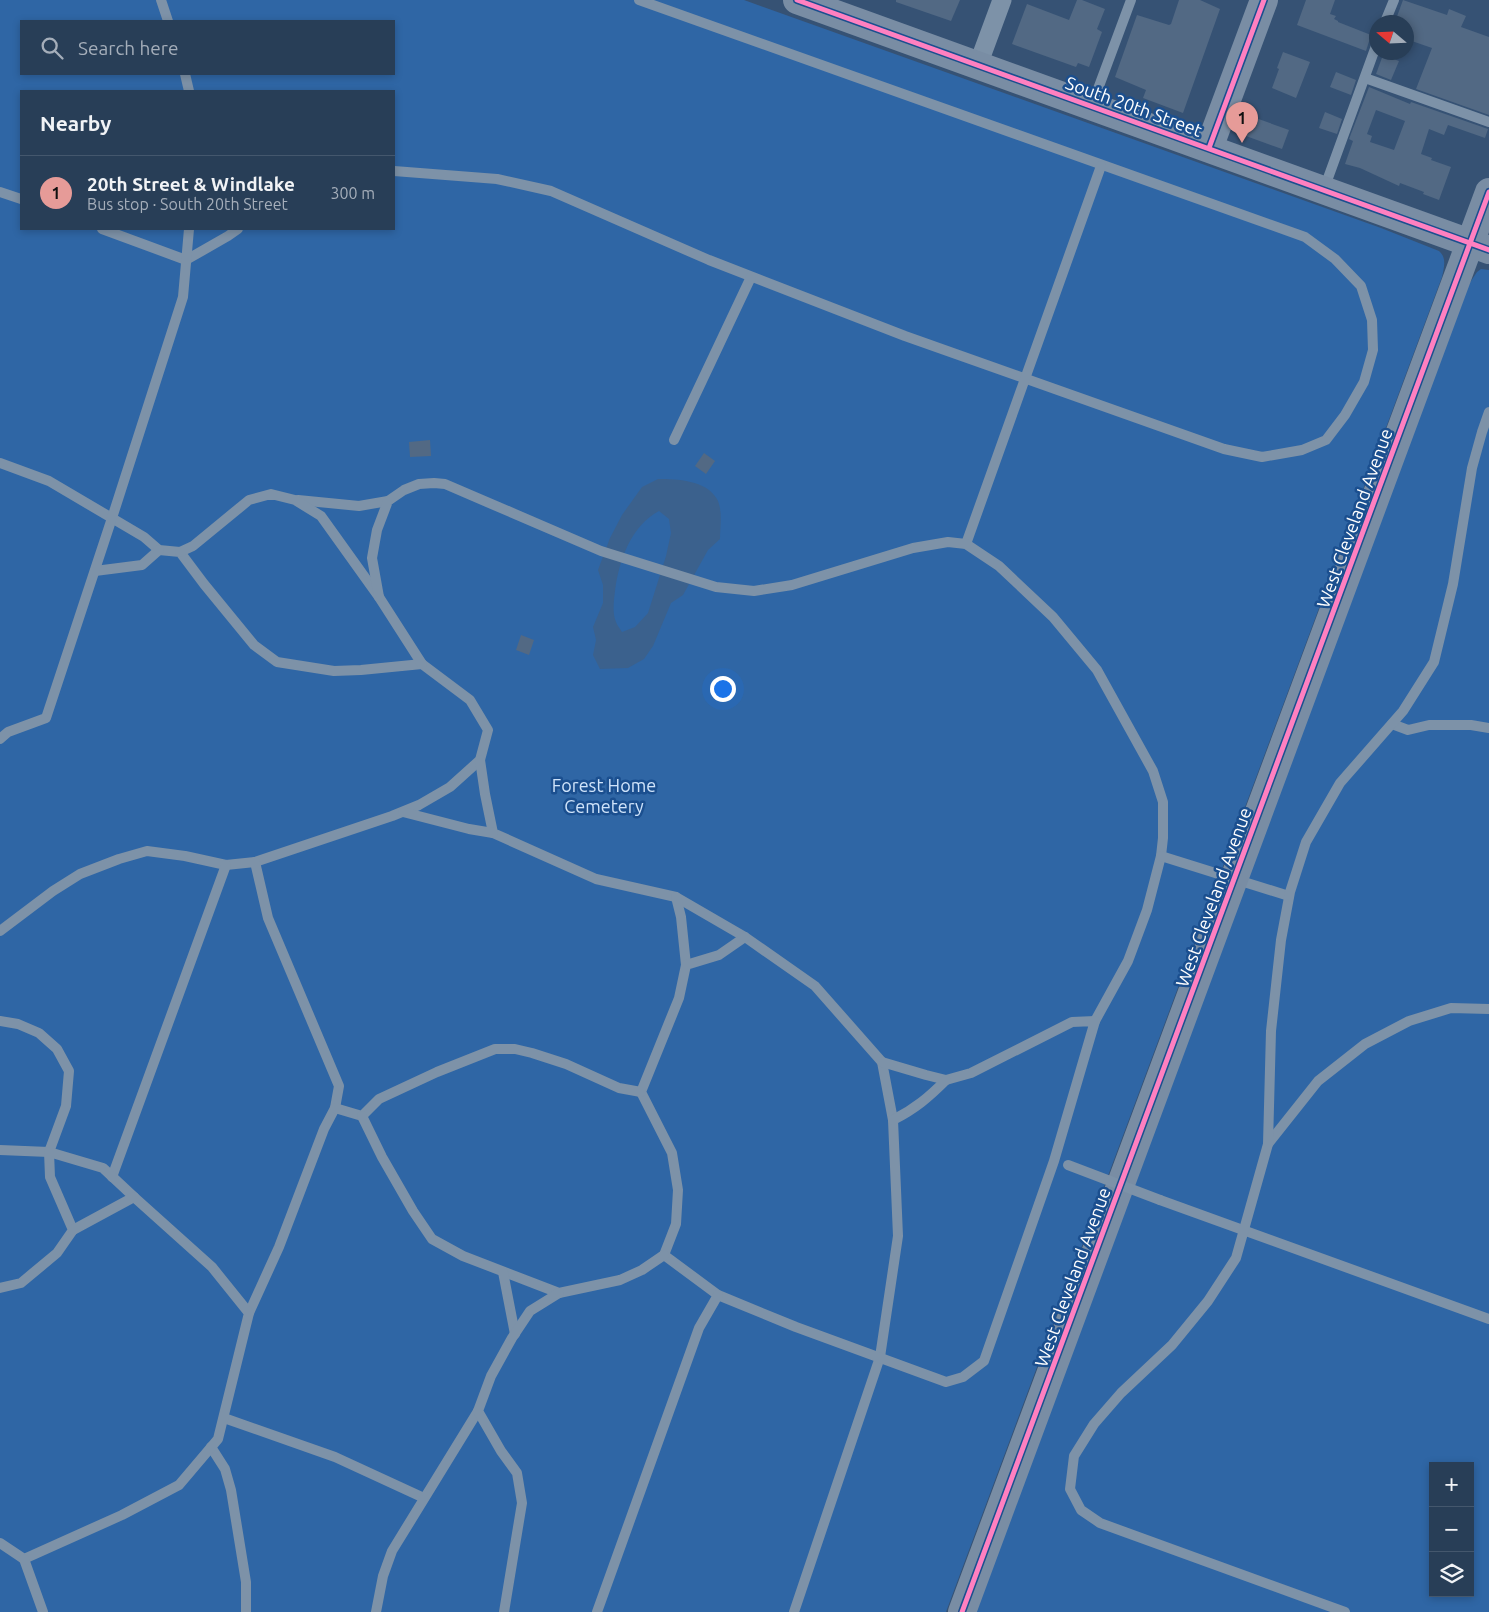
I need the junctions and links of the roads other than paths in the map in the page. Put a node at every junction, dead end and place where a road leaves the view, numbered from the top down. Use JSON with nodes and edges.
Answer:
{"nodes":[{"id":1,"x":161,"y":0,"type":"edge"},
{"id":2,"x":639,"y":0,"type":"edge"},
{"id":3,"x":797,"y":0,"type":"edge"},
{"id":4,"x":1002,"y":0,"type":"edge"},
{"id":5,"x":1131,"y":0,"type":"edge"},
{"id":6,"x":1264,"y":0,"type":"edge"},
{"id":7,"x":1394,"y":0,"type":"edge"},
{"id":8,"x":1388,"y":15,"type":"edge"},
{"id":9,"x":168,"y":20,"type":"edge"},
{"id":10,"x":1371,"y":60,"type":"edge"},
{"id":11,"x":978,"y":65,"type":"junction"},
{"id":12,"x":185,"y":75,"type":"edge"},
{"id":13,"x":1365,"y":78,"type":"junction"},
{"id":14,"x":189,"y":90,"type":"edge"},
{"id":15,"x":1092,"y":106,"type":"junction"},
{"id":16,"x":1489,"y":122,"type":"edge"},
{"id":17,"x":1209,"y":148,"type":"junction"},
{"id":18,"x":1101,"y":166,"type":"junction"},
{"id":19,"x":395,"y":171,"type":"edge"},
{"id":20,"x":1323,"y":190,"type":"junction"},
{"id":21,"x":0,"y":192,"type":"edge"},
{"id":22,"x":1489,"y":192,"type":"edge"},
{"id":23,"x":20,"y":199,"type":"edge"},
{"id":24,"x":105,"y":230,"type":"edge"},
{"id":25,"x":189,"y":230,"type":"edge"},
{"id":26,"x":237,"y":230,"type":"edge"},
{"id":27,"x":1480,"y":247,"type":"edge"},
{"id":28,"x":186,"y":260,"type":"junction"},
{"id":29,"x":752,"y":277,"type":"junction"},
{"id":30,"x":1024,"y":378,"type":"junction"},
{"id":31,"x":1489,"y":412,"type":"edge"},
{"id":32,"x":674,"y":440,"type":"dead end"},
{"id":33,"x":0,"y":463,"type":"edge"},
{"id":34,"x":295,"y":500,"type":"junction"},
{"id":35,"x":388,"y":501,"type":"junction"},
{"id":36,"x":112,"y":518,"type":"junction"},
{"id":37,"x":966,"y":544,"type":"junction"},
{"id":38,"x":159,"y":550,"type":"junction"},
{"id":39,"x":180,"y":552,"type":"junction"},
{"id":40,"x":95,"y":571,"type":"junction"},
{"id":41,"x":379,"y":596,"type":"junction"},
{"id":42,"x":422,"y":664,"type":"junction"},
{"id":43,"x":1392,"y":724,"type":"junction"},
{"id":44,"x":1489,"y":728,"type":"edge"},
{"id":45,"x":0,"y":739,"type":"edge"},
{"id":46,"x":480,"y":760,"type":"junction"},
{"id":47,"x":403,"y":812,"type":"junction"},
{"id":48,"x":494,"y":833,"type":"junction"},
{"id":49,"x":1161,"y":856,"type":"junction"},
{"id":50,"x":255,"y":862,"type":"junction"},
{"id":51,"x":226,"y":865,"type":"junction"},
{"id":52,"x":1235,"y":878,"type":"junction"},
{"id":53,"x":1289,"y":896,"type":"junction"},
{"id":54,"x":676,"y":897,"type":"junction"},
{"id":55,"x":0,"y":931,"type":"edge"},
{"id":56,"x":745,"y":937,"type":"junction"},
{"id":57,"x":686,"y":965,"type":"junction"},
{"id":58,"x":1489,"y":1009,"type":"edge"},
{"id":59,"x":0,"y":1021,"type":"edge"},
{"id":60,"x":1095,"y":1021,"type":"junction"},
{"id":61,"x":882,"y":1062,"type":"junction"},
{"id":62,"x":946,"y":1080,"type":"junction"},
{"id":63,"x":641,"y":1092,"type":"junction"},
{"id":64,"x":335,"y":1108,"type":"junction"},
{"id":65,"x":362,"y":1116,"type":"junction"},
{"id":66,"x":893,"y":1120,"type":"junction"},
{"id":67,"x":1268,"y":1144,"type":"junction"},
{"id":68,"x":0,"y":1150,"type":"edge"},
{"id":69,"x":49,"y":1152,"type":"junction"},
{"id":70,"x":1054,"y":1161,"type":"junction"},
{"id":71,"x":112,"y":1177,"type":"junction"},
{"id":72,"x":134,"y":1197,"type":"junction"},
{"id":73,"x":74,"y":1230,"type":"junction"},
{"id":74,"x":1244,"y":1230,"type":"junction"},
{"id":75,"x":664,"y":1255,"type":"junction"},
{"id":76,"x":503,"y":1272,"type":"junction"},
{"id":77,"x":0,"y":1288,"type":"edge"},
{"id":78,"x":559,"y":1293,"type":"junction"},
{"id":79,"x":718,"y":1294,"type":"junction"},
{"id":80,"x":249,"y":1313,"type":"junction"},
{"id":81,"x":1489,"y":1319,"type":"edge"},
{"id":82,"x":515,"y":1334,"type":"junction"},
{"id":83,"x":880,"y":1357,"type":"junction"},
{"id":84,"x":478,"y":1411,"type":"junction"},
{"id":85,"x":224,"y":1418,"type":"junction"},
{"id":86,"x":211,"y":1447,"type":"junction"},
{"id":87,"x":424,"y":1498,"type":"junction"},
{"id":88,"x":0,"y":1543,"type":"edge"},
{"id":89,"x":24,"y":1559,"type":"junction"},
{"id":90,"x":43,"y":1612,"type":"edge"},
{"id":91,"x":246,"y":1612,"type":"edge"},
{"id":92,"x":376,"y":1612,"type":"edge"},
{"id":93,"x":504,"y":1612,"type":"edge"},
{"id":94,"x":597,"y":1612,"type":"edge"},
{"id":95,"x":794,"y":1612,"type":"edge"},
{"id":96,"x":962,"y":1612,"type":"edge"},
{"id":97,"x":1345,"y":1612,"type":"edge"}],
"edges":[{"from":1,"to":9,"type":"lane"},
{"from":2,"to":18,"type":"lane"},
{"from":3,"to":11,"type":"street","name":"South 20th Street"},
{"from":4,"to":11,"type":"street"},
{"from":5,"to":15,"type":"lane"},
{"from":6,"to":17,"type":"street"},
{"from":7,"to":8,"type":"lane"},
{"from":10,"to":13,"type":"lane"},
{"from":11,"to":15,"type":"street","name":"South 20th Street"},
{"from":12,"to":14,"type":"lane"},
{"from":13,"to":16,"type":"lane"},
{"from":13,"to":20,"type":"lane"},
{"from":15,"to":17,"type":"street","name":"South 20th Street"},
{"from":17,"to":20,"type":"street","name":"South 20th Street"},
{"from":18,"to":30,"type":"lane"},
{"from":18,"to":30,"type":"lane"},
{"from":19,"to":29,"type":"lane"},
{"from":20,"to":27,"type":"street","name":"South 20th Street"},
{"from":21,"to":23,"type":"lane"},
{"from":22,"to":27,"type":"street","name":"West Cleveland Avenue"},
{"from":24,"to":28,"type":"lane"},
{"from":25,"to":28,"type":"lane"},
{"from":26,"to":28,"type":"lane"},
{"from":27,"to":52,"type":"street","name":"West Cleveland Avenue"},
{"from":28,"to":36,"type":"lane"},
{"from":29,"to":30,"type":"lane"},
{"from":29,"to":32,"type":"lane"},
{"from":30,"to":37,"type":"lane"},
{"from":31,"to":43,"type":"lane"},
{"from":33,"to":36,"type":"lane"},
{"from":34,"to":35,"type":"lane"},
{"from":34,"to":39,"type":"lane"},
{"from":34,"to":41,"type":"lane"},
{"from":35,"to":37,"type":"lane"},
{"from":35,"to":41,"type":"lane"},
{"from":36,"to":38,"type":"lane"},
{"from":36,"to":40,"type":"lane"},
{"from":37,"to":49,"type":"lane"},
{"from":38,"to":39,"type":"lane"},
{"from":38,"to":40,"type":"lane"},
{"from":39,"to":42,"type":"lane"},
{"from":40,"to":45,"type":"lane"},
{"from":41,"to":42,"type":"lane"},
{"from":42,"to":46,"type":"lane"},
{"from":43,"to":44,"type":"lane"},
{"from":43,"to":53,"type":"lane"},
{"from":46,"to":47,"type":"lane"},
{"from":46,"to":48,"type":"lane"},
{"from":47,"to":48,"type":"lane"},
{"from":47,"to":50,"type":"lane"},
{"from":48,"to":54,"type":"lane"},
{"from":49,"to":52,"type":"lane"},
{"from":49,"to":60,"type":"lane"},
{"from":50,"to":51,"type":"lane"},
{"from":50,"to":64,"type":"lane"},
{"from":51,"to":55,"type":"lane"},
{"from":51,"to":71,"type":"lane"},
{"from":52,"to":53,"type":"lane"},
{"from":52,"to":96,"type":"street","name":"West Cleveland Avenue"},
{"from":53,"to":67,"type":"lane"},
{"from":54,"to":56,"type":"lane"},
{"from":54,"to":57,"type":"lane"},
{"from":56,"to":57,"type":"lane"},
{"from":56,"to":61,"type":"lane"},
{"from":57,"to":63,"type":"lane"},
{"from":58,"to":67,"type":"lane"},
{"from":59,"to":69,"type":"lane"},
{"from":60,"to":62,"type":"lane"},
{"from":60,"to":70,"type":"lane"},
{"from":61,"to":62,"type":"lane"},
{"from":61,"to":66,"type":"lane"},
{"from":62,"to":66,"type":"lane"},
{"from":63,"to":65,"type":"lane"},
{"from":63,"to":75,"type":"lane"},
{"from":64,"to":65,"type":"lane"},
{"from":64,"to":80,"type":"lane"},
{"from":65,"to":76,"type":"lane"},
{"from":66,"to":83,"type":"lane"},
{"from":67,"to":74,"type":"lane"},
{"from":68,"to":69,"type":"lane"},
{"from":69,"to":71,"type":"lane"},
{"from":69,"to":73,"type":"lane"},
{"from":70,"to":74,"type":"lane","bridge":true},
{"from":70,"to":83,"type":"lane"},
{"from":71,"to":72,"type":"lane"},
{"from":72,"to":73,"type":"lane"},
{"from":72,"to":80,"type":"lane"},
{"from":73,"to":77,"type":"lane"},
{"from":74,"to":81,"type":"lane"},
{"from":74,"to":97,"type":"lane"},
{"from":75,"to":78,"type":"lane"},
{"from":75,"to":79,"type":"lane"},
{"from":76,"to":78,"type":"lane"},
{"from":76,"to":82,"type":"lane"},
{"from":78,"to":82,"type":"lane"},
{"from":79,"to":83,"type":"lane"},
{"from":79,"to":94,"type":"lane"},
{"from":80,"to":85,"type":"lane"},
{"from":82,"to":84,"type":"lane"},
{"from":83,"to":95,"type":"lane"},
{"from":84,"to":87,"type":"lane"},
{"from":84,"to":93,"type":"lane"},
{"from":85,"to":86,"type":"lane"},
{"from":85,"to":87,"type":"lane"},
{"from":86,"to":89,"type":"lane"},
{"from":86,"to":91,"type":"lane"},
{"from":87,"to":92,"type":"lane"},
{"from":88,"to":89,"type":"lane"},
{"from":89,"to":90,"type":"lane"}]}
